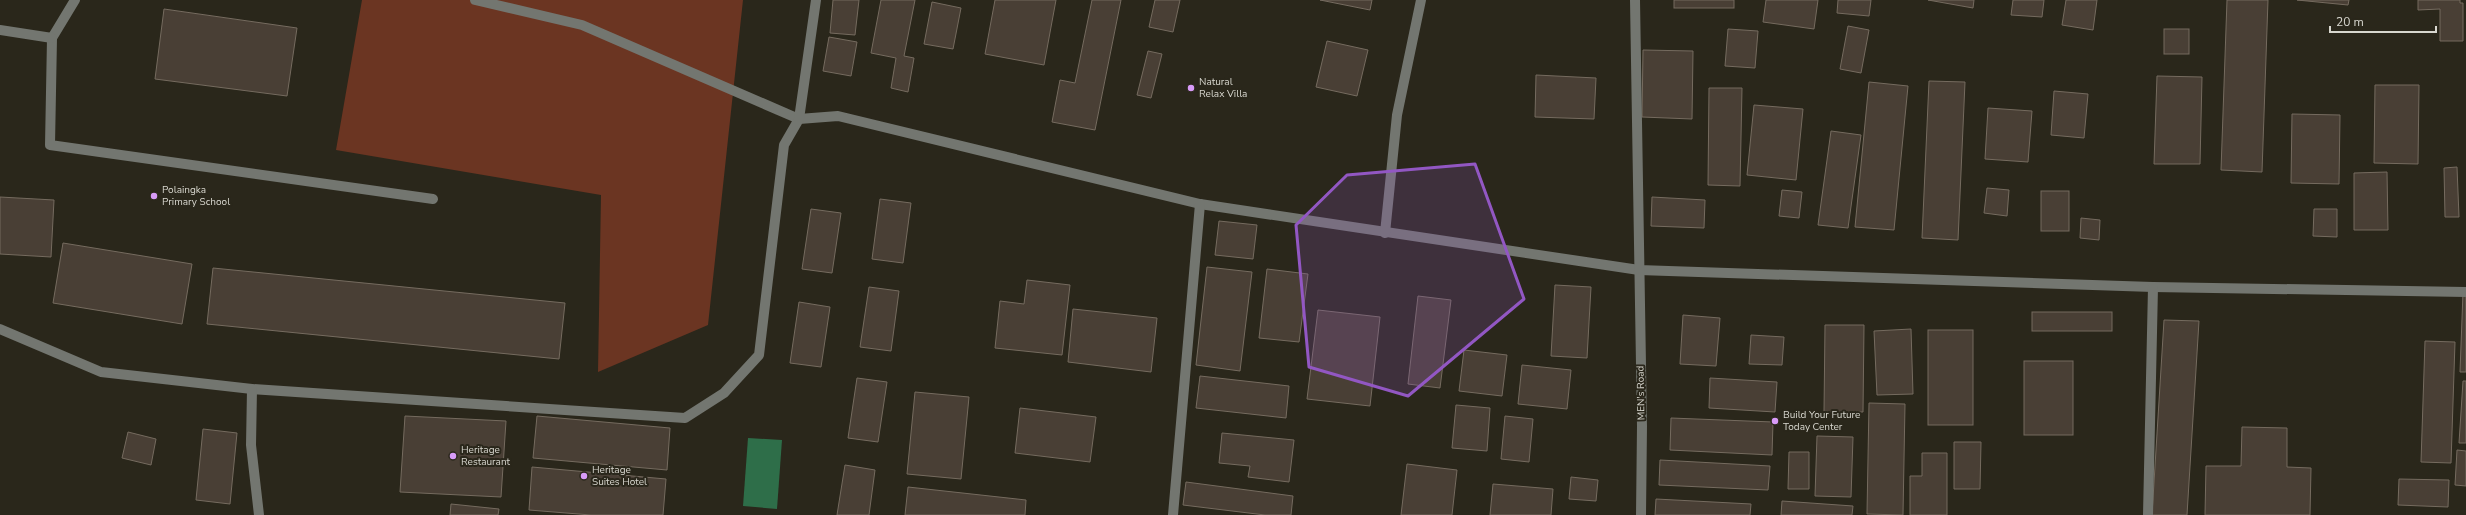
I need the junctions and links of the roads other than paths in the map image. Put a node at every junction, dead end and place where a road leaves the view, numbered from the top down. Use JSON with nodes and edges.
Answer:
{"nodes":[{"id":1,"x":75,"y":0,"type":"edge"},
{"id":2,"x":475,"y":0,"type":"edge"},
{"id":3,"x":816,"y":0,"type":"edge"},
{"id":4,"x":1421,"y":0,"type":"edge"},
{"id":5,"x":1635,"y":0,"type":"edge"},
{"id":6,"x":0,"y":30,"type":"edge"},
{"id":7,"x":52,"y":38,"type":"junction"},
{"id":8,"x":799,"y":119,"type":"junction"},
{"id":9,"x":433,"y":198,"type":"dead end"},
{"id":10,"x":1200,"y":204,"type":"junction"},
{"id":11,"x":1385,"y":233,"type":"junction"},
{"id":12,"x":1639,"y":270,"type":"junction"},
{"id":13,"x":2153,"y":287,"type":"junction"},
{"id":14,"x":2466,"y":292,"type":"edge"},
{"id":15,"x":0,"y":329,"type":"edge"},
{"id":16,"x":252,"y":389,"type":"junction"},
{"id":17,"x":259,"y":515,"type":"edge"},
{"id":18,"x":1173,"y":515,"type":"edge"},
{"id":19,"x":1641,"y":515,"type":"edge"},
{"id":20,"x":2148,"y":515,"type":"edge"}],
"edges":[{"from":1,"to":7,"type":"street"},
{"from":2,"to":8,"type":"street"},
{"from":3,"to":8,"type":"street"},
{"from":4,"to":11,"type":"street"},
{"from":5,"to":12,"type":"street","name":"MEN's Road"},
{"from":6,"to":7,"type":"street"},
{"from":7,"to":9,"type":"street"},
{"from":8,"to":10,"type":"street"},
{"from":8,"to":16,"type":"street"},
{"from":10,"to":11,"type":"street"},
{"from":10,"to":18,"type":"street"},
{"from":11,"to":12,"type":"street"},
{"from":12,"to":13,"type":"street"},
{"from":12,"to":19,"type":"street","name":"MEN's Road"},
{"from":13,"to":14,"type":"street"},
{"from":13,"to":20,"type":"street"},
{"from":15,"to":16,"type":"street"},
{"from":16,"to":17,"type":"street"}]}
